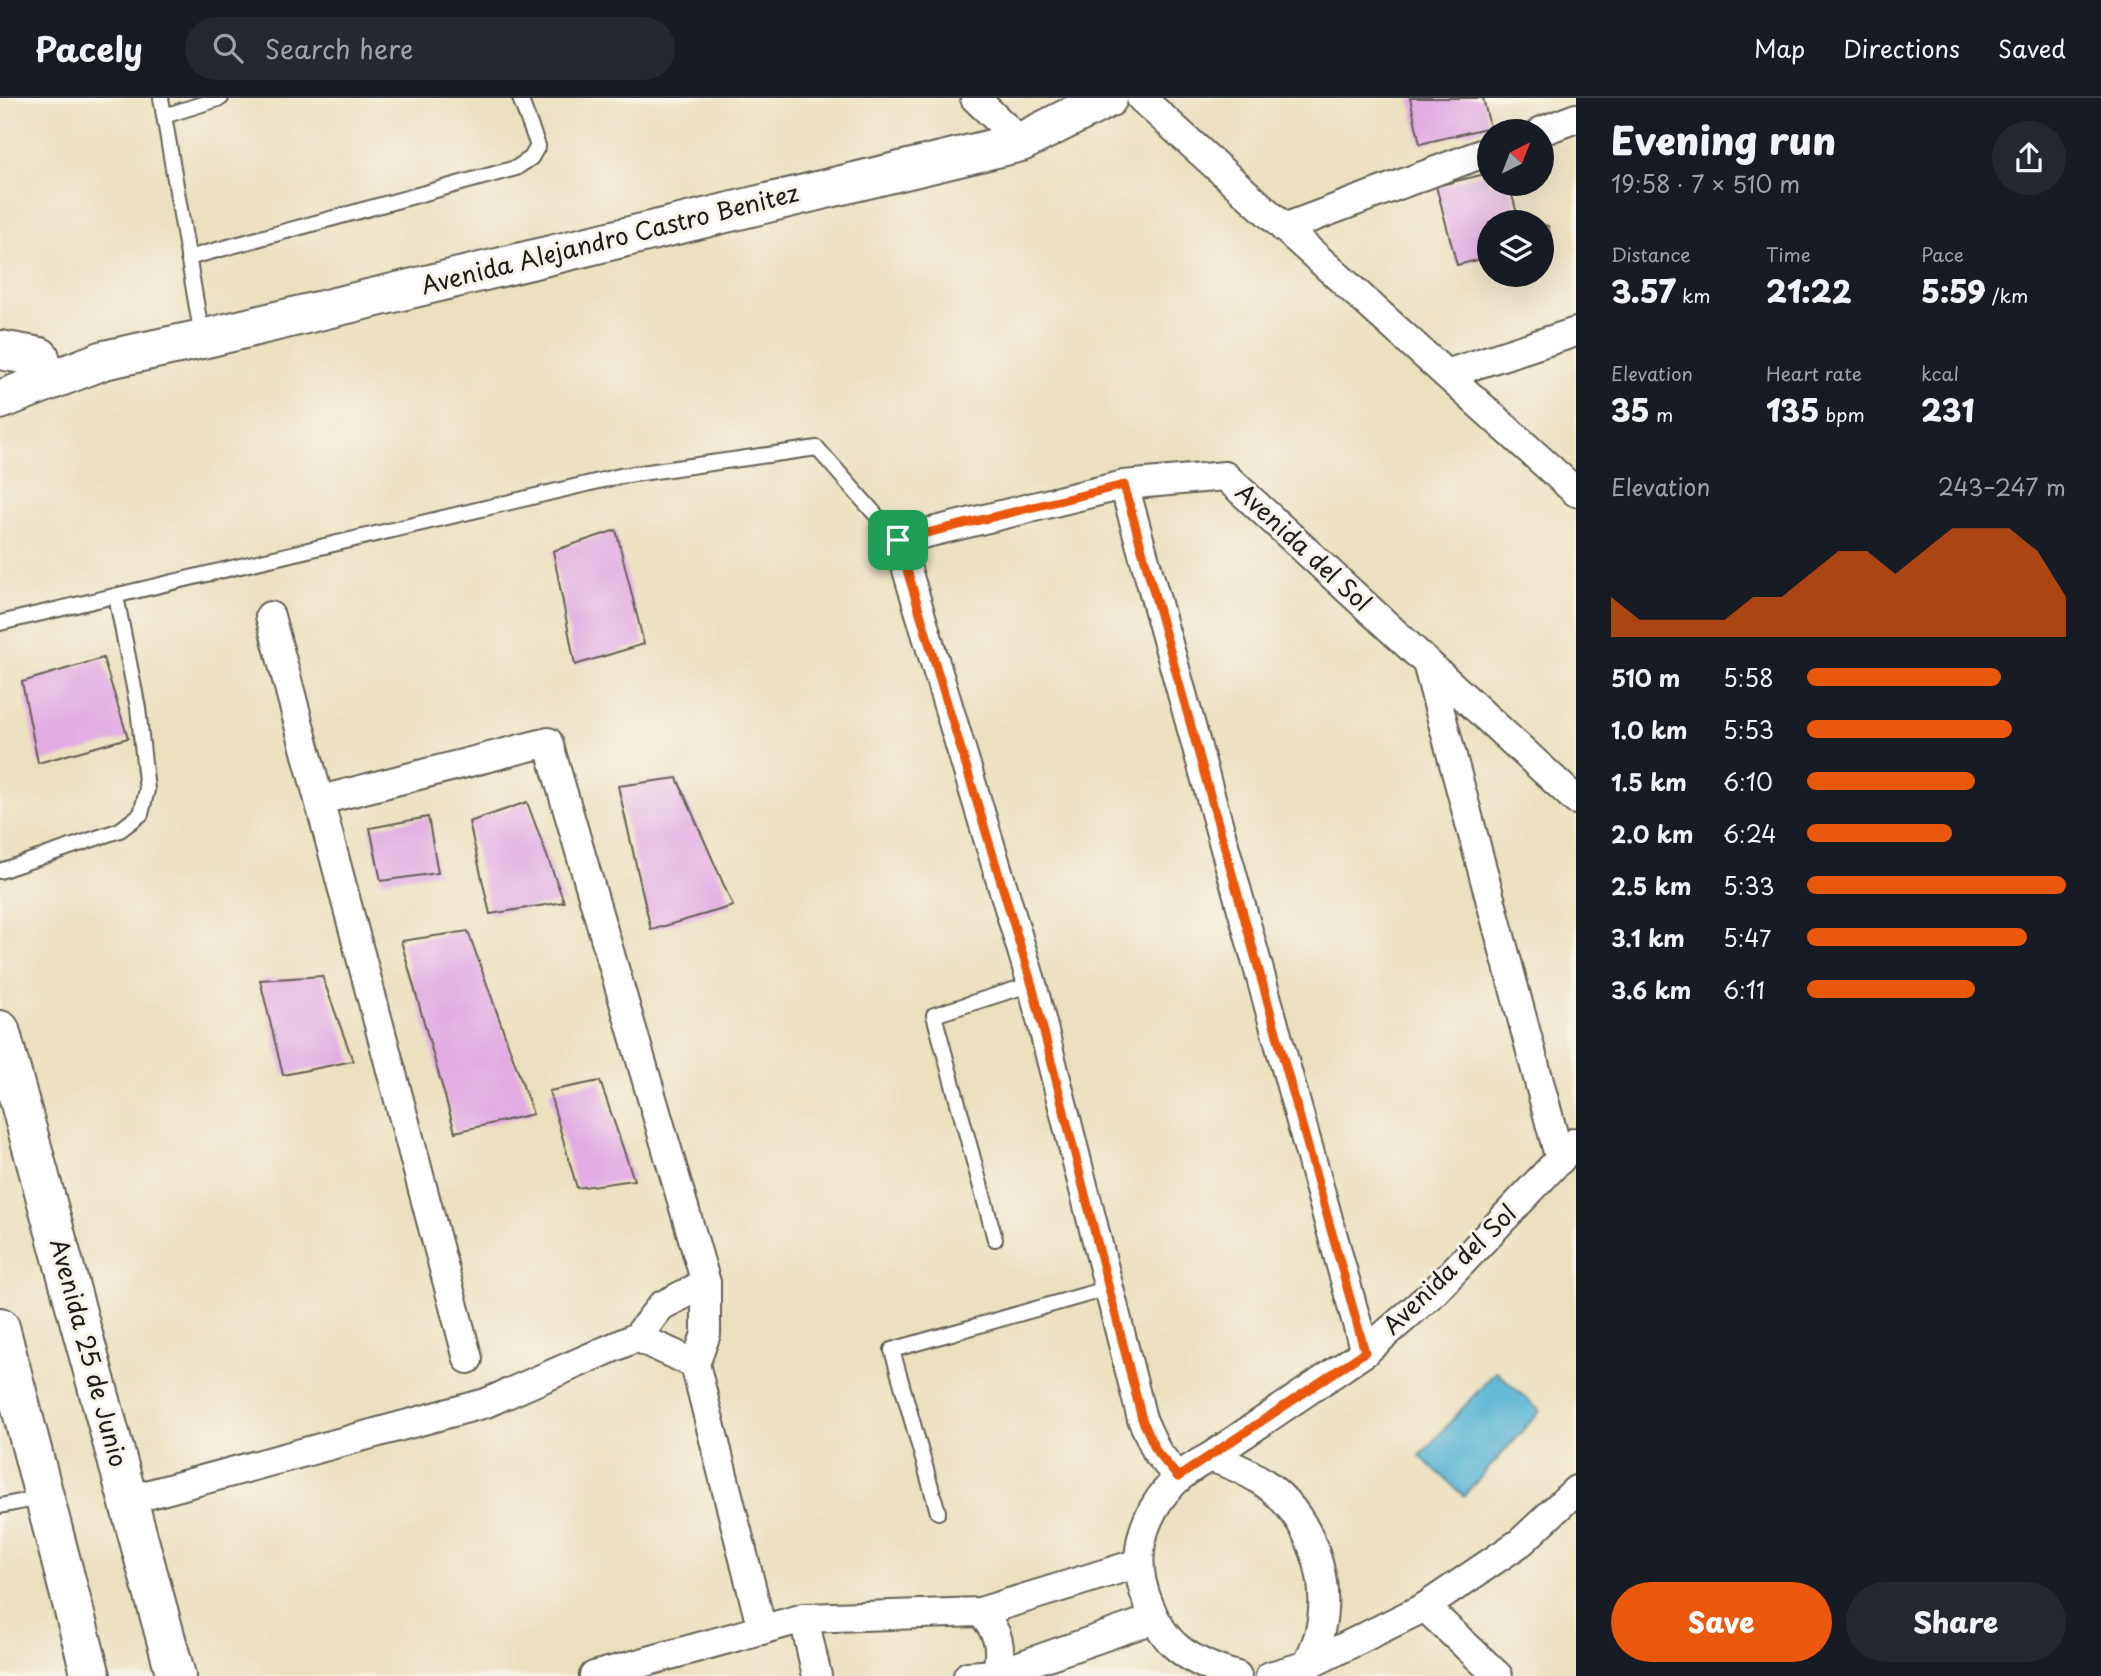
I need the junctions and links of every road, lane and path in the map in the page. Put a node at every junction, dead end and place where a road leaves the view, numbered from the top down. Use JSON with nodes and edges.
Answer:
{"nodes":[{"id":1,"x":161,"y":98,"type":"edge"},
{"id":2,"x":221,"y":98,"type":"edge"},
{"id":3,"x":520,"y":98,"type":"edge"},
{"id":4,"x":975,"y":98,"type":"edge"},
{"id":5,"x":1108,"y":98,"type":"edge"},
{"id":6,"x":1141,"y":98,"type":"edge"},
{"id":7,"x":164,"y":116,"type":"junction"},
{"id":8,"x":1576,"y":118,"type":"edge"},
{"id":9,"x":1554,"y":126,"type":"edge"},
{"id":10,"x":1021,"y":142,"type":"junction"},
{"id":11,"x":1477,"y":156,"type":"edge"},
{"id":12,"x":1284,"y":228,"type":"junction"},
{"id":13,"x":188,"y":258,"type":"junction"},
{"id":14,"x":1576,"y":332,"type":"edge"},
{"id":15,"x":202,"y":339,"type":"junction"},
{"id":16,"x":0,"y":350,"type":"edge"},
{"id":17,"x":40,"y":357,"type":"junction"},
{"id":18,"x":0,"y":359,"type":"edge"},
{"id":19,"x":104,"y":360,"type":"junction"},
{"id":20,"x":1446,"y":374,"type":"junction"},
{"id":21,"x":0,"y":400,"type":"edge"},
{"id":22,"x":1124,"y":485,"type":"junction"},
{"id":23,"x":1576,"y":492,"type":"edge"},
{"id":24,"x":898,"y":540,"type":"junction"},
{"id":25,"x":116,"y":596,"type":"junction"},
{"id":26,"x":270,"y":616,"type":"dead end"},
{"id":27,"x":0,"y":623,"type":"edge"},
{"id":28,"x":1427,"y":663,"type":"junction"},
{"id":29,"x":321,"y":800,"type":"junction"},
{"id":30,"x":1576,"y":800,"type":"edge"},
{"id":31,"x":0,"y":871,"type":"edge"},
{"id":32,"x":1032,"y":985,"type":"junction"},
{"id":33,"x":0,"y":1030,"type":"edge"},
{"id":34,"x":1568,"y":1151,"type":"edge"},
{"id":35,"x":995,"y":1239,"type":"dead end"},
{"id":36,"x":706,"y":1283,"type":"junction"},
{"id":37,"x":1109,"y":1289,"type":"junction"},
{"id":38,"x":0,"y":1327,"type":"edge"},
{"id":39,"x":637,"y":1337,"type":"junction"},
{"id":40,"x":1365,"y":1352,"type":"junction"},
{"id":41,"x":468,"y":1359,"type":"dead end"},
{"id":42,"x":695,"y":1364,"type":"junction"},
{"id":43,"x":1210,"y":1457,"type":"junction"},
{"id":44,"x":1178,"y":1477,"type":"junction"},
{"id":45,"x":1576,"y":1490,"type":"edge"},
{"id":46,"x":45,"y":1496,"type":"junction"},
{"id":47,"x":128,"y":1500,"type":"junction"},
{"id":48,"x":0,"y":1506,"type":"edge"},
{"id":49,"x":938,"y":1512,"type":"dead end"},
{"id":50,"x":1139,"y":1563,"type":"junction"},
{"id":51,"x":1425,"y":1607,"type":"junction"},
{"id":52,"x":980,"y":1612,"type":"junction"},
{"id":53,"x":804,"y":1618,"type":"junction"},
{"id":54,"x":1154,"y":1619,"type":"junction"},
{"id":55,"x":762,"y":1630,"type":"junction"},
{"id":56,"x":1308,"y":1665,"type":"junction"},
{"id":57,"x":1209,"y":1672,"type":"edge"},
{"id":58,"x":996,"y":1674,"type":"junction"},
{"id":59,"x":91,"y":1676,"type":"edge"},
{"id":60,"x":176,"y":1676,"type":"edge"},
{"id":61,"x":594,"y":1676,"type":"edge"},
{"id":62,"x":817,"y":1676,"type":"edge"},
{"id":63,"x":968,"y":1676,"type":"edge"},
{"id":64,"x":1237,"y":1676,"type":"edge"},
{"id":65,"x":1270,"y":1676,"type":"edge"},
{"id":66,"x":1498,"y":1676,"type":"edge"}],
"edges":[{"from":1,"to":7,"type":"lane"},
{"from":2,"to":7,"type":"lane"},
{"from":3,"to":13,"type":"lane"},
{"from":4,"to":10,"type":"street"},
{"from":5,"to":10,"type":"street","name":"Avenida Alejandro Castro Benitez"},
{"from":6,"to":12,"type":"street"},
{"from":7,"to":13,"type":"lane"},
{"from":8,"to":9,"type":"street"},
{"from":10,"to":15,"type":"street","name":"Avenida Alejandro Castro Benitez"},
{"from":11,"to":12,"type":"street"},
{"from":12,"to":20,"type":"street"},
{"from":13,"to":15,"type":"lane"},
{"from":14,"to":20,"type":"street"},
{"from":15,"to":19,"type":"street","name":"Avenida Alejandro Castro Benitez"},
{"from":16,"to":17,"type":"street"},
{"from":17,"to":18,"type":"street","name":"Avenida Alejandro Castro Benitez"},
{"from":17,"to":19,"type":"street","name":"Avenida Alejandro Castro Benitez"},
{"from":19,"to":21,"type":"street","name":"Avenida Alejandro Castro Benitez"},
{"from":20,"to":23,"type":"street"},
{"from":22,"to":24,"type":"street","name":"Avenida del Sol"},
{"from":22,"to":28,"type":"street","name":"Avenida del Sol"},
{"from":22,"to":40,"type":"street"},
{"from":24,"to":25,"type":"lane"},
{"from":24,"to":32,"type":"street"},
{"from":25,"to":27,"type":"lane"},
{"from":25,"to":31,"type":"lane"},
{"from":26,"to":29,"type":"street"},
{"from":28,"to":30,"type":"street","name":"Avenida del Sol"},
{"from":28,"to":34,"type":"street"},
{"from":29,"to":36,"type":"street"},
{"from":29,"to":41,"type":"street"},
{"from":32,"to":35,"type":"lane"},
{"from":32,"to":37,"type":"street"},
{"from":33,"to":47,"type":"street","name":"Avenida 25 de Junio"},
{"from":34,"to":40,"type":"street","name":"Avenida del Sol"},
{"from":36,"to":39,"type":"street"},
{"from":36,"to":42,"type":"street"},
{"from":37,"to":44,"type":"street"},
{"from":37,"to":49,"type":"lane"},
{"from":38,"to":46,"type":"street"},
{"from":39,"to":42,"type":"street"},
{"from":39,"to":47,"type":"street"},
{"from":40,"to":43,"type":"street","name":"Avenida del Sol"},
{"from":42,"to":55,"type":"street"},
{"from":43,"to":44,"type":"street","name":"Avenida del Sol"},
{"from":43,"to":56,"type":"street"},
{"from":44,"to":50,"type":"street","name":"Avenida del Sol"},
{"from":45,"to":51,"type":"street"},
{"from":46,"to":48,"type":"lane"},
{"from":46,"to":59,"type":"street"},
{"from":47,"to":60,"type":"street","name":"Avenida 25 de Junio"},
{"from":50,"to":52,"type":"street"},
{"from":50,"to":54,"type":"street"},
{"from":51,"to":56,"type":"street"},
{"from":51,"to":66,"type":"street"},
{"from":52,"to":53,"type":"street"},
{"from":52,"to":58,"type":"street"},
{"from":53,"to":55,"type":"street"},
{"from":53,"to":62,"type":"street"},
{"from":54,"to":57,"type":"street"},
{"from":54,"to":58,"type":"street"},
{"from":55,"to":61,"type":"street"},
{"from":56,"to":65,"type":"street"},
{"from":57,"to":64,"type":"street"},
{"from":58,"to":63,"type":"street"}]}
